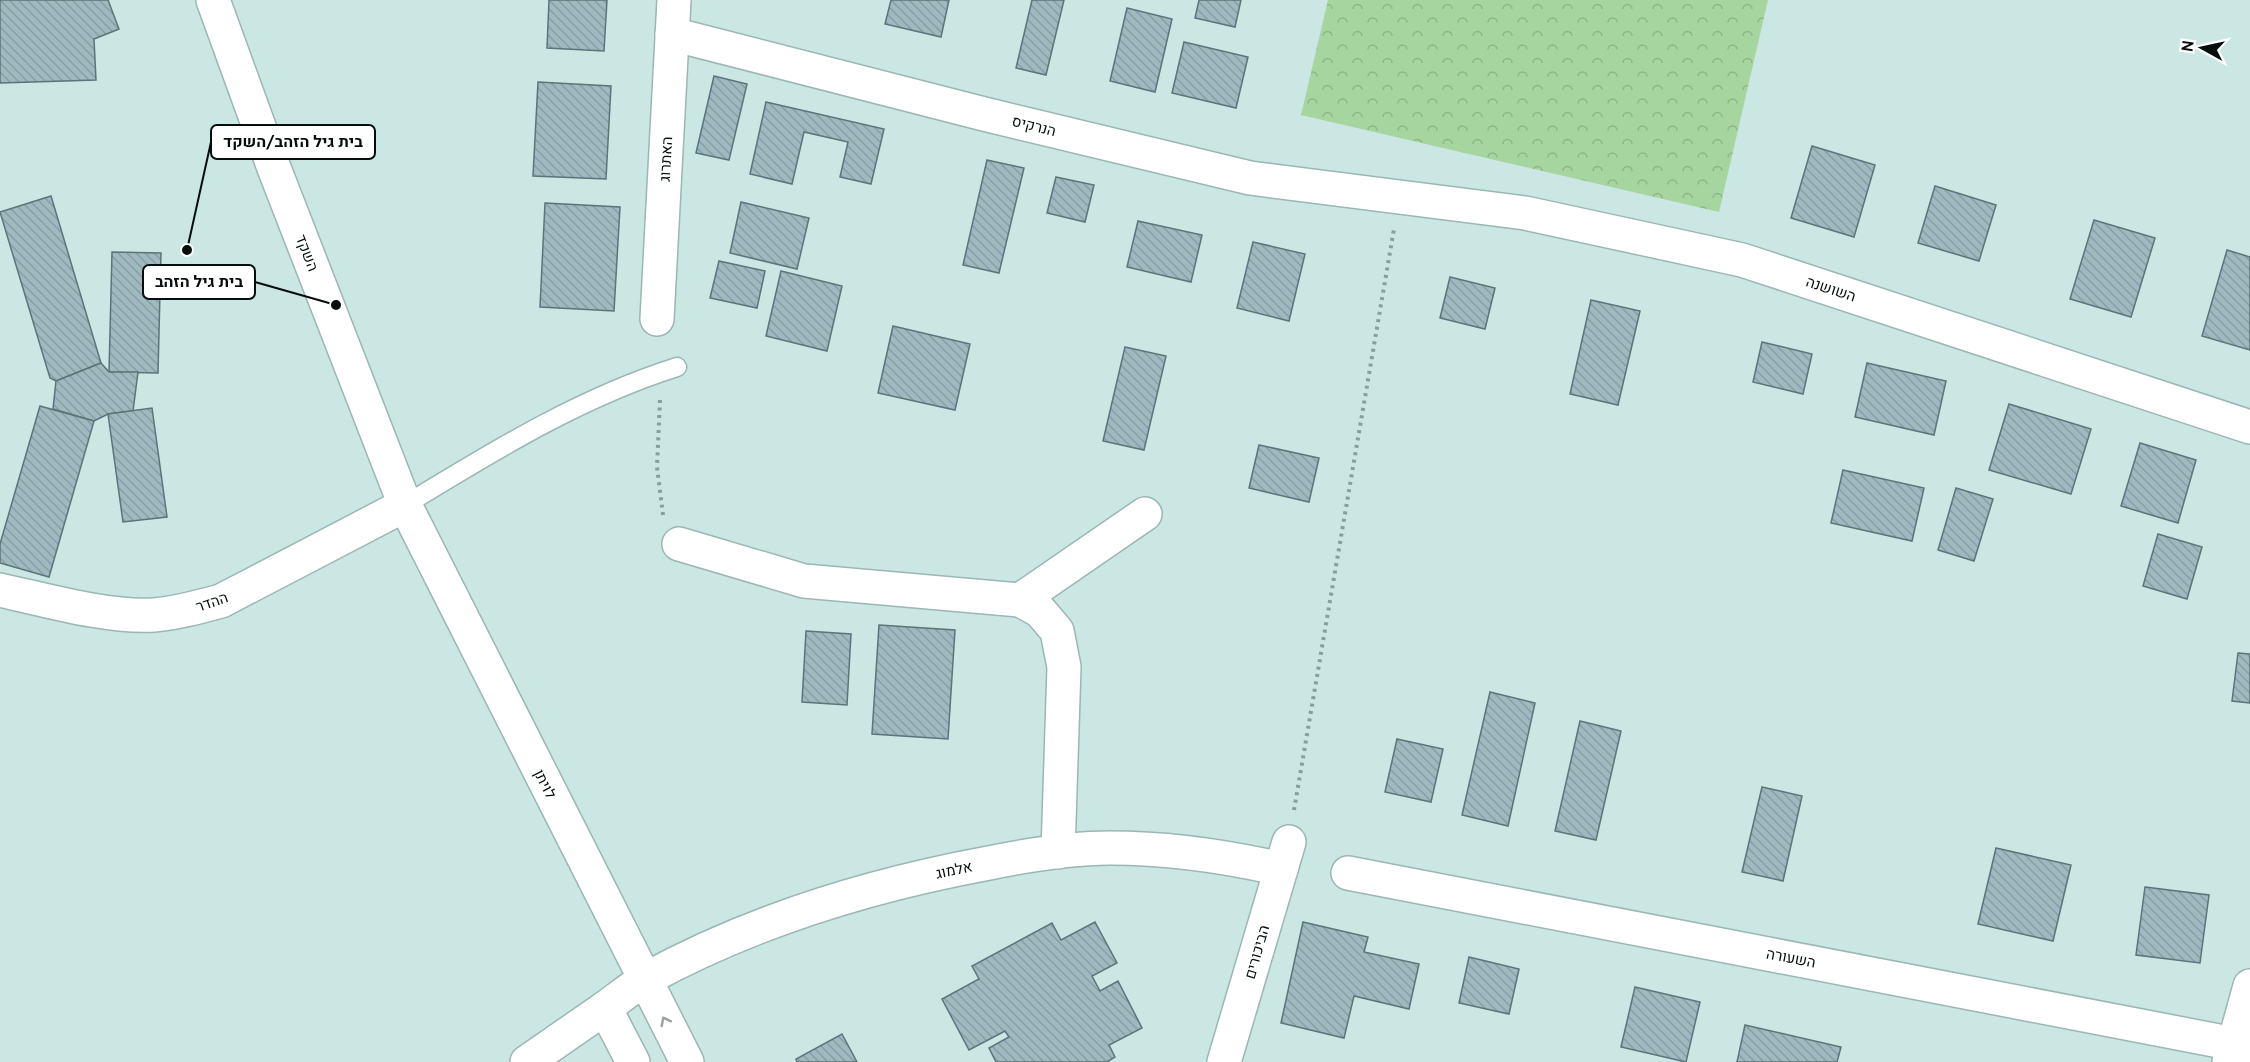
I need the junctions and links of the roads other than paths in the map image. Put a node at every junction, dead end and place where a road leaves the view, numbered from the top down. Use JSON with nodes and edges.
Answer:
{"nodes":[{"id":1,"x":213,"y":0,"type":"edge"},
{"id":2,"x":674,"y":0,"type":"edge"},
{"id":3,"x":672,"y":34,"type":"junction"},
{"id":4,"x":1400,"y":196,"type":"joint"},
{"id":5,"x":657,"y":318,"type":"dead end"},
{"id":6,"x":669,"y":370,"type":"road end"},
{"id":7,"x":2250,"y":428,"type":"edge"},
{"id":8,"x":405,"y":505,"type":"junction"},
{"id":9,"x":1144,"y":514,"type":"dead end"},
{"id":10,"x":679,"y":544,"type":"road end"},
{"id":11,"x":0,"y":590,"type":"edge"},
{"id":12,"x":1020,"y":600,"type":"junction"},
{"id":13,"x":1058,"y":852,"type":"junction"},
{"id":14,"x":1285,"y":855,"type":"joint"},
{"id":15,"x":1348,"y":873,"type":"dead end"},
{"id":16,"x":644,"y":980,"type":"junction"},
{"id":17,"x":2250,"y":986,"type":"edge"},
{"id":18,"x":605,"y":1008,"type":"junction"},
{"id":19,"x":2237,"y":1051,"type":"edge"},
{"id":20,"x":527,"y":1062,"type":"edge"},
{"id":21,"x":633,"y":1062,"type":"edge"},
{"id":22,"x":687,"y":1062,"type":"edge"},
{"id":23,"x":1224,"y":1062,"type":"edge"}],
"edges":[{"from":1,"to":8,"type":"street","name":"השקד"},
{"from":2,"to":3,"type":"street","name":"האתרוג"},
{"from":3,"to":4,"type":"street","name":"הנרקיס"},
{"from":3,"to":5,"type":"street","name":"האתרוג"},
{"from":4,"to":7,"type":"street","name":"השושנה"},
{"from":6,"to":8,"type":"lane"},
{"from":8,"to":11,"type":"street","name":"ההדר"},
{"from":8,"to":16,"type":"street","name":"לויתן"},
{"from":9,"to":12,"type":"street"},
{"from":10,"to":12,"type":"street"},
{"from":12,"to":13,"type":"street"},
{"from":13,"to":14,"type":"street","name":"אלמוג"},
{"from":13,"to":16,"type":"street","name":"אלמוג"},
{"from":14,"to":23,"type":"street","name":"הביכורים"},
{"from":15,"to":19,"type":"street","name":"השעורה"},
{"from":16,"to":18,"type":"street","name":"אלמוג"},
{"from":22,"to":16,"type":"street","name":"לויתן","one_way":true},
{"from":17,"to":19,"type":"street"},
{"from":18,"to":20,"type":"street","name":"אלמוג"},
{"from":18,"to":21,"type":"street"}]}
